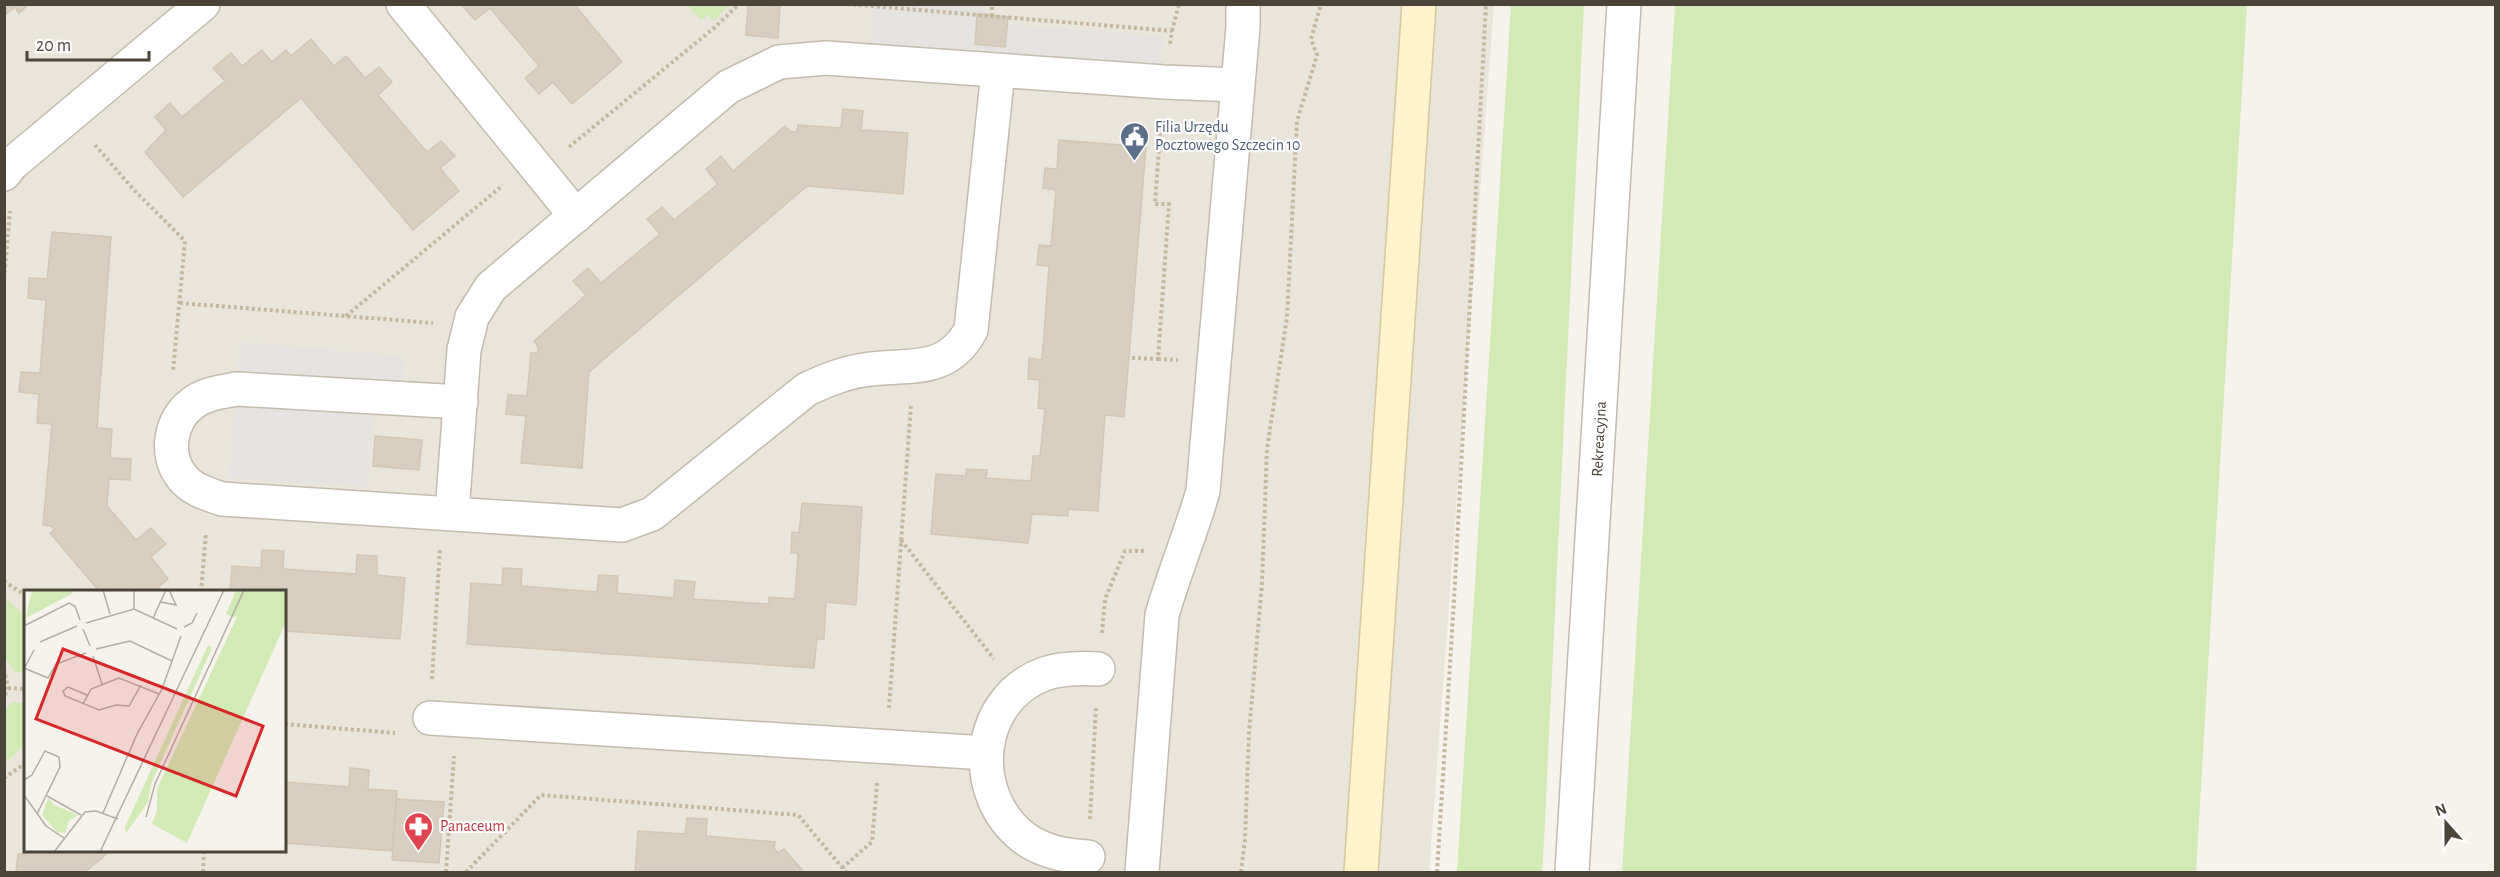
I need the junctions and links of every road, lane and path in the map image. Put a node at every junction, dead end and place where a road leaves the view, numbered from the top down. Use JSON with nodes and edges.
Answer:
{"nodes":[{"id":1,"x":203,"y":4,"type":"edge"},
{"id":2,"x":403,"y":4,"type":"edge"},
{"id":3,"x":739,"y":4,"type":"edge"},
{"id":4,"x":847,"y":4,"type":"edge"},
{"id":5,"x":992,"y":4,"type":"edge"},
{"id":6,"x":1179,"y":4,"type":"edge"},
{"id":7,"x":1243,"y":4,"type":"edge"},
{"id":8,"x":1322,"y":4,"type":"edge"},
{"id":9,"x":1419,"y":4,"type":"edge"},
{"id":10,"x":1486,"y":4,"type":"edge"},
{"id":11,"x":1624,"y":4,"type":"edge"},
{"id":12,"x":992,"y":16,"type":"junction"},
{"id":13,"x":1172,"y":31,"type":"junction"},
{"id":14,"x":998,"y":71,"type":"junction"},
{"id":15,"x":1164,"y":82,"type":"junction"},
{"id":16,"x":1237,"y":85,"type":"junction"},
{"id":17,"x":88,"y":136,"type":"dead end"},
{"id":18,"x":564,"y":151,"type":"dead end"},
{"id":19,"x":509,"y":180,"type":"dead end"},
{"id":20,"x":9,"y":188,"type":"edge"},
{"id":21,"x":576,"y":216,"type":"junction"},
{"id":22,"x":4,"y":279,"type":"edge"},
{"id":23,"x":180,"y":303,"type":"junction"},
{"id":24,"x":346,"y":316,"type":"junction"},
{"id":25,"x":441,"y":323,"type":"dead end"},
{"id":26,"x":1132,"y":358,"type":"dead end"},
{"id":27,"x":913,"y":366,"type":"junction"},
{"id":28,"x":461,"y":402,"type":"junction"},
{"id":29,"x":176,"y":420,"type":"junction"},
{"id":30,"x":222,"y":499,"type":"junction"},
{"id":31,"x":447,"y":513,"type":"junction"},
{"id":32,"x":901,"y":539,"type":"junction"},
{"id":33,"x":4,"y":581,"type":"edge"},
{"id":34,"x":201,"y":590,"type":"edge"},
{"id":35,"x":24,"y":595,"type":"edge"},
{"id":36,"x":4,"y":669,"type":"edge"},
{"id":37,"x":1098,"y":669,"type":"dead end"},
{"id":38,"x":8,"y":688,"type":"junction"},
{"id":39,"x":24,"y":689,"type":"edge"},
{"id":40,"x":1018,"y":690,"type":"junction"},
{"id":41,"x":4,"y":698,"type":"edge"},
{"id":42,"x":286,"y":724,"type":"edge"},
{"id":43,"x":430,"y":724,"type":"junction"},
{"id":44,"x":880,"y":747,"type":"junction"},
{"id":45,"x":986,"y":753,"type":"junction"},
{"id":46,"x":24,"y":764,"type":"edge"},
{"id":47,"x":4,"y":778,"type":"edge"},
{"id":48,"x":204,"y":853,"type":"edge"},
{"id":49,"x":1088,"y":857,"type":"dead end"},
{"id":50,"x":842,"y":868,"type":"junction"},
{"id":51,"x":202,"y":873,"type":"edge"},
{"id":52,"x":446,"y":873,"type":"edge"},
{"id":53,"x":466,"y":873,"type":"edge"},
{"id":54,"x":846,"y":873,"type":"edge"},
{"id":55,"x":1143,"y":873,"type":"edge"},
{"id":56,"x":1241,"y":873,"type":"edge"},
{"id":57,"x":1361,"y":873,"type":"edge"},
{"id":58,"x":1437,"y":873,"type":"edge"},
{"id":59,"x":1572,"y":873,"type":"edge"}],
"edges":[{"from":1,"to":20,"type":"street"},
{"from":2,"to":21,"type":"street"},
{"from":3,"to":18,"type":"path"},
{"from":4,"to":12,"type":"path"},
{"from":5,"to":12,"type":"path"},
{"from":6,"to":13,"type":"path"},
{"from":7,"to":16,"type":"street"},
{"from":8,"to":56,"type":"path"},
{"from":9,"to":57,"type":"street"},
{"from":10,"to":58,"type":"path"},
{"from":11,"to":59,"type":"street","name":"Rekreacyjna"},
{"from":12,"to":13,"type":"path"},
{"from":13,"to":15,"type":"path"},
{"from":14,"to":15,"type":"street"},
{"from":14,"to":21,"type":"street"},
{"from":14,"to":27,"type":"street"},
{"from":15,"to":16,"type":"street"},
{"from":15,"to":26,"type":"path"},
{"from":16,"to":55,"type":"street"},
{"from":17,"to":23,"type":"path"},
{"from":19,"to":24,"type":"path"},
{"from":20,"to":22,"type":"path"},
{"from":21,"to":28,"type":"street"},
{"from":23,"to":24,"type":"path"},
{"from":23,"to":29,"type":"path"},
{"from":24,"to":25,"type":"path"},
{"from":27,"to":31,"type":"street"},
{"from":27,"to":32,"type":"path"},
{"from":28,"to":29,"type":"street"},
{"from":28,"to":31,"type":"street"},
{"from":29,"to":30,"type":"street"},
{"from":30,"to":31,"type":"street"},
{"from":30,"to":34,"type":"path"},
{"from":31,"to":43,"type":"path"},
{"from":32,"to":40,"type":"path"},
{"from":32,"to":44,"type":"path"},
{"from":33,"to":35,"type":"path"},
{"from":36,"to":38,"type":"path"},
{"from":37,"to":40,"type":"street"},
{"from":38,"to":39,"type":"path"},
{"from":38,"to":41,"type":"path"},
{"from":40,"to":45,"type":"street"},
{"from":42,"to":43,"type":"path"},
{"from":43,"to":44,"type":"street"},
{"from":43,"to":52,"type":"path"},
{"from":44,"to":45,"type":"street"},
{"from":44,"to":50,"type":"path"},
{"from":45,"to":49,"type":"street"},
{"from":46,"to":47,"type":"path"},
{"from":48,"to":51,"type":"path"},
{"from":50,"to":53,"type":"path"},
{"from":50,"to":54,"type":"path"}]}
